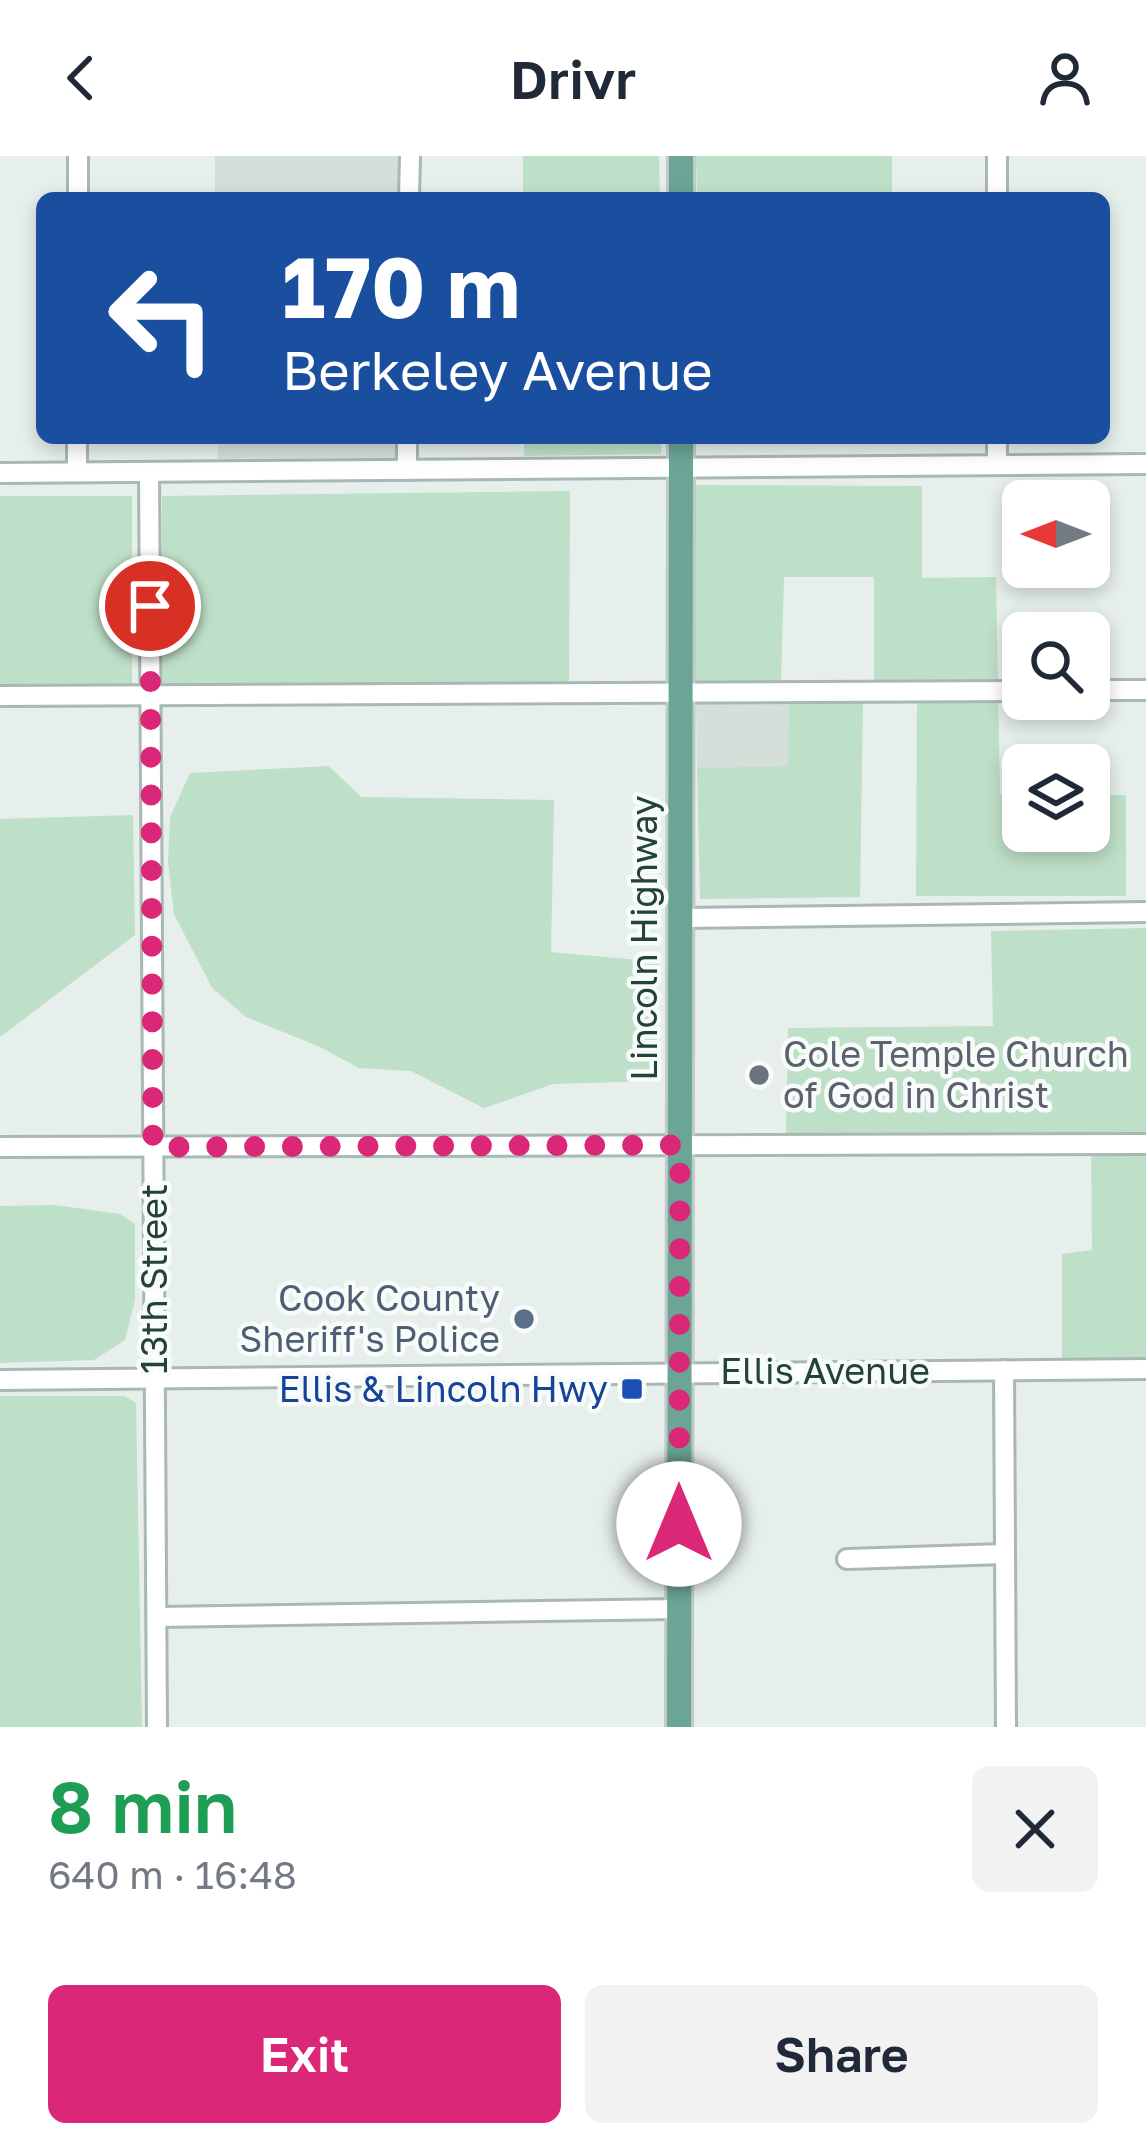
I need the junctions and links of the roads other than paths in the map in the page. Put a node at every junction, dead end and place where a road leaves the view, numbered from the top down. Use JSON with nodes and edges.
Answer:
{"nodes":[{"id":1,"x":78,"y":156,"type":"edge"},
{"id":2,"x":410,"y":156,"type":"edge"},
{"id":3,"x":681,"y":156,"type":"edge"},
{"id":4,"x":997,"y":156,"type":"edge"},
{"id":5,"x":78,"y":192,"type":"edge"},
{"id":6,"x":409,"y":192,"type":"edge"},
{"id":7,"x":681,"y":192,"type":"edge"},
{"id":8,"x":997,"y":192,"type":"edge"},
{"id":9,"x":77,"y":444,"type":"edge"},
{"id":10,"x":407,"y":444,"type":"edge"},
{"id":11,"x":681,"y":444,"type":"edge"},
{"id":12,"x":998,"y":444,"type":"edge"},
{"id":13,"x":1146,"y":464,"type":"edge"},
{"id":14,"x":998,"y":465,"type":"junction"},
{"id":15,"x":681,"y":467,"type":"junction"},
{"id":16,"x":407,"y":470,"type":"junction"},
{"id":17,"x":77,"y":472,"type":"junction"},
{"id":18,"x":149,"y":472,"type":"junction"},
{"id":19,"x":0,"y":473,"type":"edge"},
{"id":20,"x":1110,"y":690,"type":"edge"},
{"id":21,"x":1146,"y":690,"type":"edge"},
{"id":22,"x":1002,"y":691,"type":"edge"},
{"id":23,"x":680,"y":693,"type":"junction"},
{"id":24,"x":150,"y":695,"type":"junction"},
{"id":25,"x":0,"y":696,"type":"edge"},
{"id":26,"x":1146,"y":913,"type":"edge"},
{"id":27,"x":680,"y":918,"type":"junction"},
{"id":28,"x":1146,"y":1144,"type":"edge"},
{"id":29,"x":680,"y":1145,"type":"junction"},
{"id":30,"x":0,"y":1147,"type":"edge"},
{"id":31,"x":153,"y":1147,"type":"junction"},
{"id":32,"x":1004,"y":1370,"type":"junction"},
{"id":33,"x":1146,"y":1370,"type":"edge"},
{"id":34,"x":679,"y":1371,"type":"junction"},
{"id":35,"x":155,"y":1378,"type":"junction"},
{"id":36,"x":0,"y":1380,"type":"edge"},
{"id":37,"x":1004,"y":1554,"type":"junction"},
{"id":38,"x":847,"y":1558,"type":"dead end"},
{"id":39,"x":679,"y":1609,"type":"junction"},
{"id":40,"x":157,"y":1617,"type":"junction"},
{"id":41,"x":157,"y":1727,"type":"edge"},
{"id":42,"x":679,"y":1727,"type":"edge"},
{"id":43,"x":1006,"y":1727,"type":"edge"}],
"edges":[{"from":1,"to":5,"type":"street"},
{"from":2,"to":6,"type":"street"},
{"from":3,"to":7,"type":"main road"},
{"from":4,"to":8,"type":"street"},
{"from":9,"to":17,"type":"street"},
{"from":10,"to":16,"type":"street"},
{"from":11,"to":15,"type":"main road","name":"Lincoln Highway"},
{"from":12,"to":14,"type":"street"},
{"from":13,"to":14,"type":"street"},
{"from":14,"to":15,"type":"street"},
{"from":15,"to":16,"type":"street"},
{"from":15,"to":23,"type":"main road","name":"Lincoln Highway"},
{"from":16,"to":18,"type":"street"},
{"from":17,"to":18,"type":"street"},
{"from":17,"to":19,"type":"street"},
{"from":18,"to":24,"type":"street","name":"13th Street"},
{"from":20,"to":21,"type":"street"},
{"from":22,"to":23,"type":"street"},
{"from":23,"to":24,"type":"street"},
{"from":23,"to":27,"type":"main road","name":"Lincoln Highway"},
{"from":24,"to":25,"type":"street"},
{"from":24,"to":31,"type":"street","name":"13th Street"},
{"from":26,"to":27,"type":"street"},
{"from":27,"to":29,"type":"main road","name":"Lincoln Highway"},
{"from":28,"to":29,"type":"street"},
{"from":29,"to":31,"type":"street"},
{"from":29,"to":34,"type":"main road","name":"Lincoln Highway"},
{"from":30,"to":31,"type":"street"},
{"from":31,"to":35,"type":"street","name":"13th Street"},
{"from":32,"to":33,"type":"street","name":"Ellis Avenue"},
{"from":32,"to":34,"type":"street","name":"Ellis Avenue"},
{"from":32,"to":37,"type":"street"},
{"from":34,"to":35,"type":"street","name":"Ellis Avenue"},
{"from":34,"to":39,"type":"main road","name":"Lincoln Highway"},
{"from":35,"to":36,"type":"street","name":"Ellis Avenue"},
{"from":35,"to":40,"type":"street","name":"13th Street"},
{"from":37,"to":38,"type":"street"},
{"from":37,"to":43,"type":"street"},
{"from":39,"to":40,"type":"street"},
{"from":39,"to":42,"type":"main road","name":"Lincoln Highway"},
{"from":40,"to":41,"type":"street","name":"13th Street"}]}
